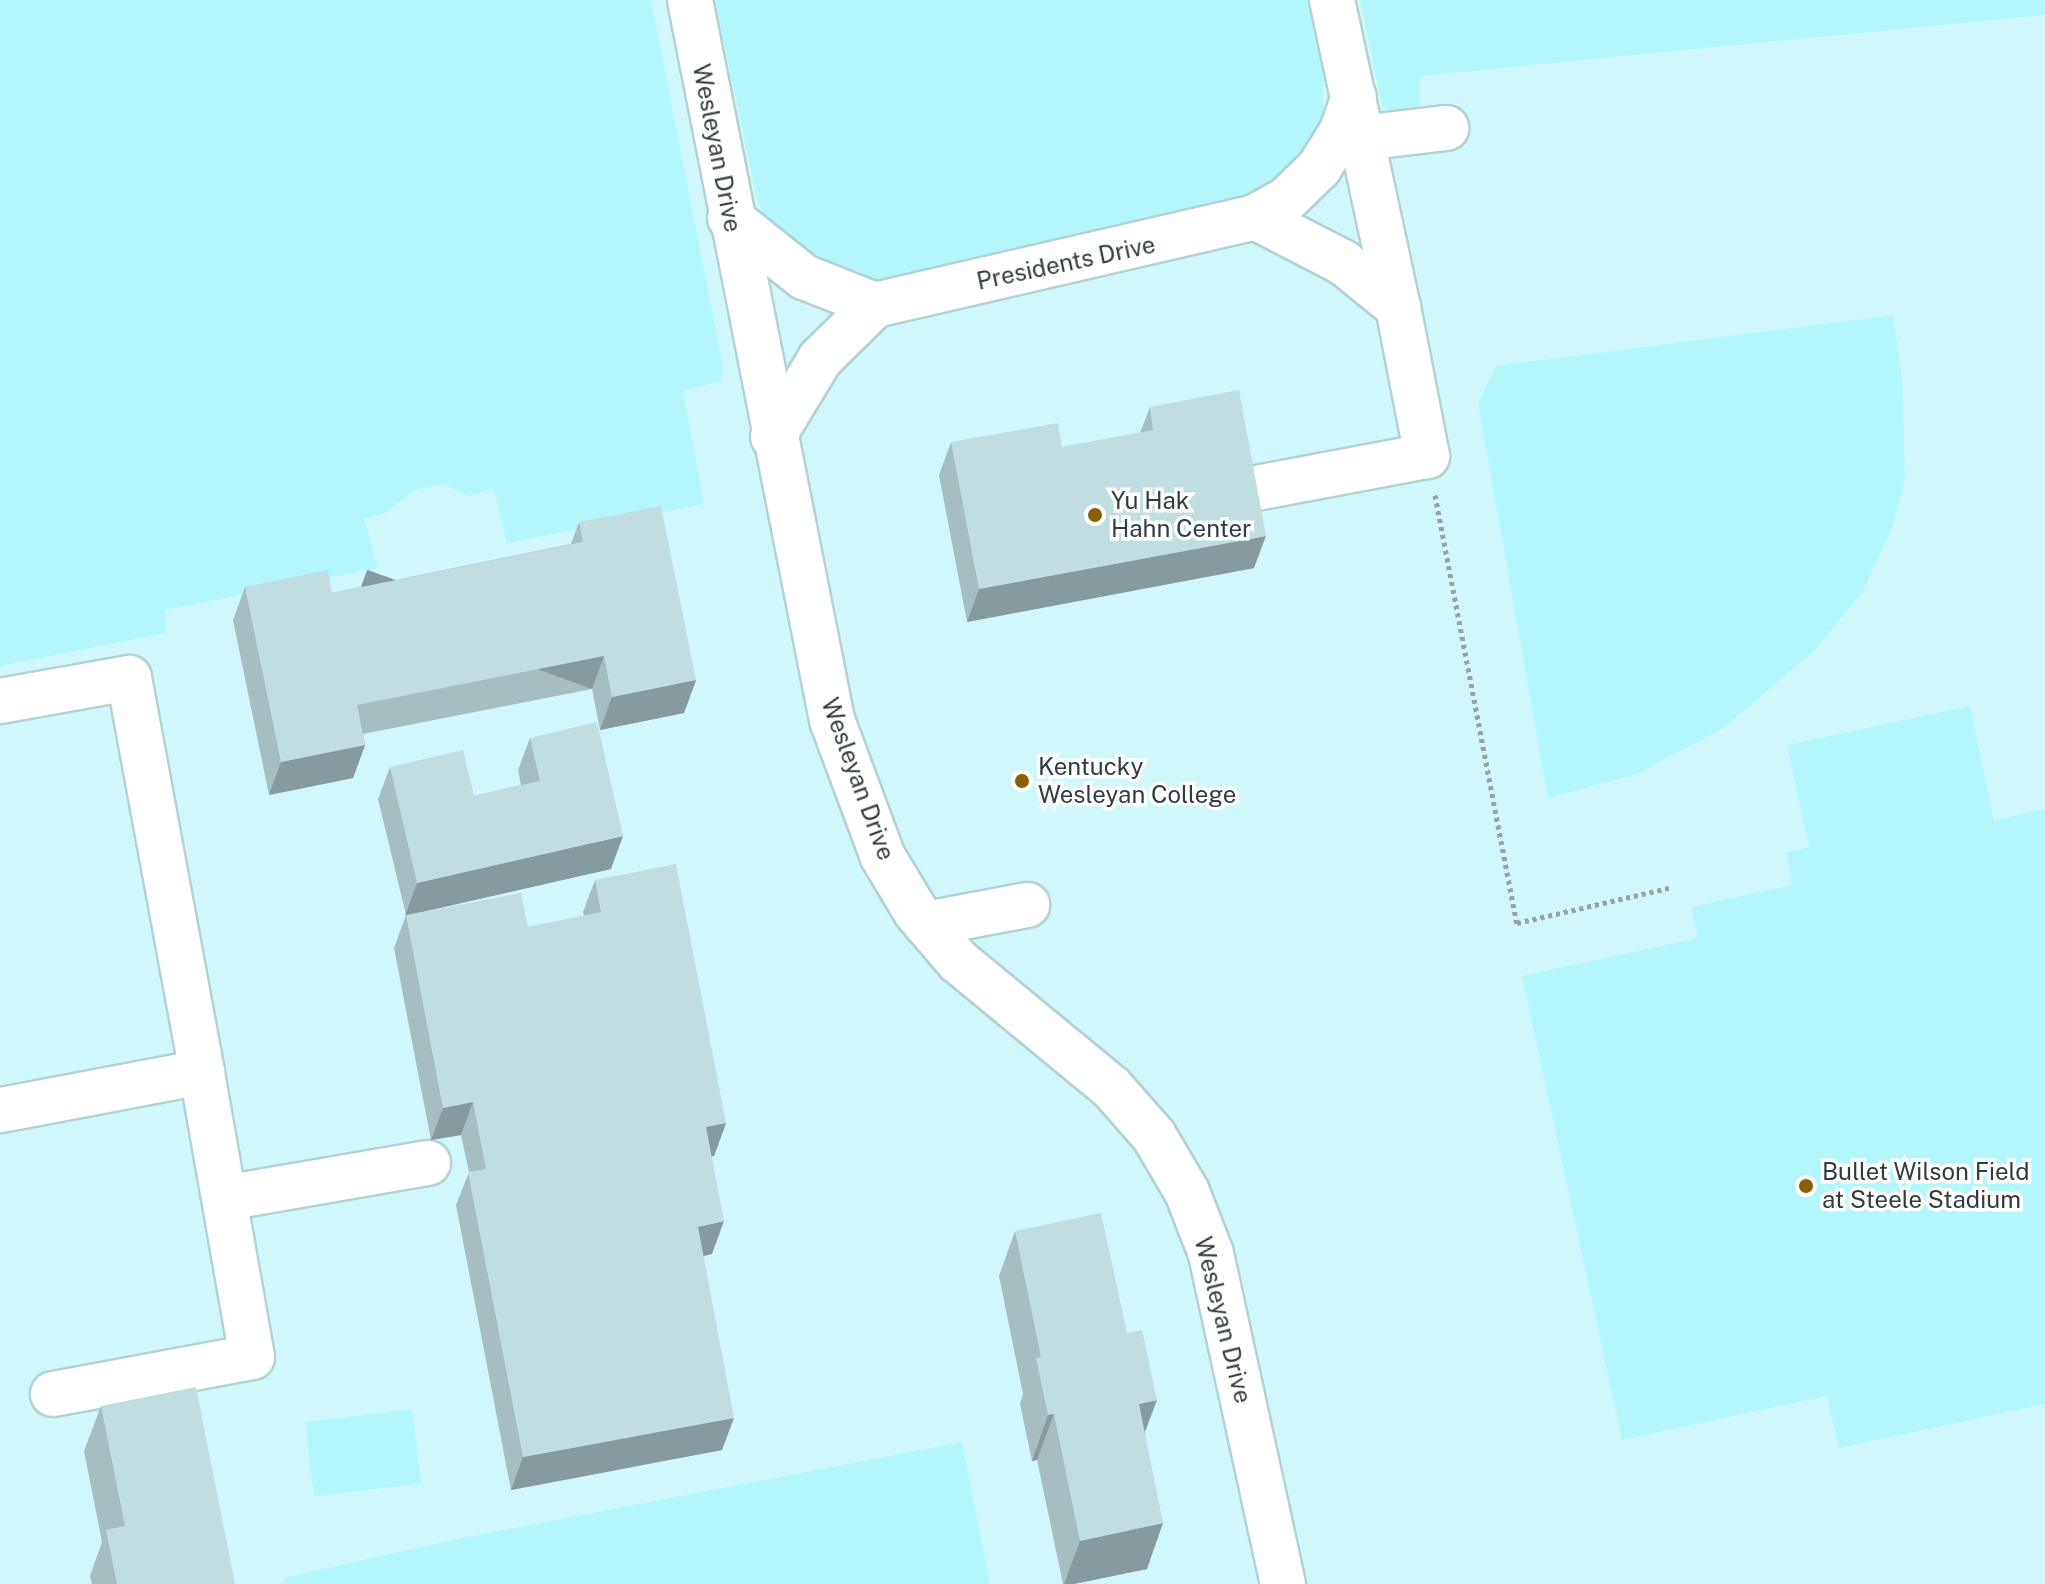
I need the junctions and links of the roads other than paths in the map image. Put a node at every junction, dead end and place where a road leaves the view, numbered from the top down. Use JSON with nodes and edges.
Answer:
{"nodes":[{"id":1,"x":690,"y":0,"type":"edge"},
{"id":2,"x":1332,"y":0,"type":"edge"},
{"id":3,"x":1358,"y":117,"type":"junction"},
{"id":4,"x":1446,"y":128,"type":"dead end"},
{"id":5,"x":1255,"y":217,"type":"junction"},
{"id":6,"x":730,"y":218,"type":"junction"},
{"id":7,"x":875,"y":305,"type":"junction"},
{"id":8,"x":1398,"y":307,"type":"junction"},
{"id":9,"x":773,"y":437,"type":"junction"},
{"id":10,"x":1256,"y":488,"type":"edge"},
{"id":11,"x":0,"y":701,"type":"edge"},
{"id":12,"x":1027,"y":905,"type":"dead end"},
{"id":13,"x":926,"y":924,"type":"junction"},
{"id":14,"x":202,"y":1072,"type":"junction"},
{"id":15,"x":0,"y":1110,"type":"edge"},
{"id":16,"x":428,"y":1163,"type":"dead end"},
{"id":17,"x":225,"y":1198,"type":"junction"},
{"id":18,"x":53,"y":1394,"type":"dead end"},
{"id":19,"x":1283,"y":1584,"type":"edge"}],
"edges":[{"from":1,"to":6,"type":"street","name":"Wesleyan Drive"},
{"from":2,"to":3,"type":"street"},
{"from":3,"to":4,"type":"street"},
{"from":3,"to":5,"type":"street","name":"Presidents Drive"},
{"from":3,"to":8,"type":"street"},
{"from":5,"to":7,"type":"street","name":"Presidents Drive"},
{"from":5,"to":8,"type":"street"},
{"from":6,"to":7,"type":"street"},
{"from":6,"to":9,"type":"street","name":"Wesleyan Drive"},
{"from":7,"to":9,"type":"street"},
{"from":8,"to":10,"type":"street"},
{"from":9,"to":13,"type":"street","name":"Wesleyan Drive"},
{"from":11,"to":14,"type":"street"},
{"from":12,"to":13,"type":"street"},
{"from":13,"to":19,"type":"street","name":"Wesleyan Drive"},
{"from":14,"to":15,"type":"street"},
{"from":14,"to":17,"type":"street"},
{"from":16,"to":17,"type":"street"},
{"from":17,"to":18,"type":"street"}]}
